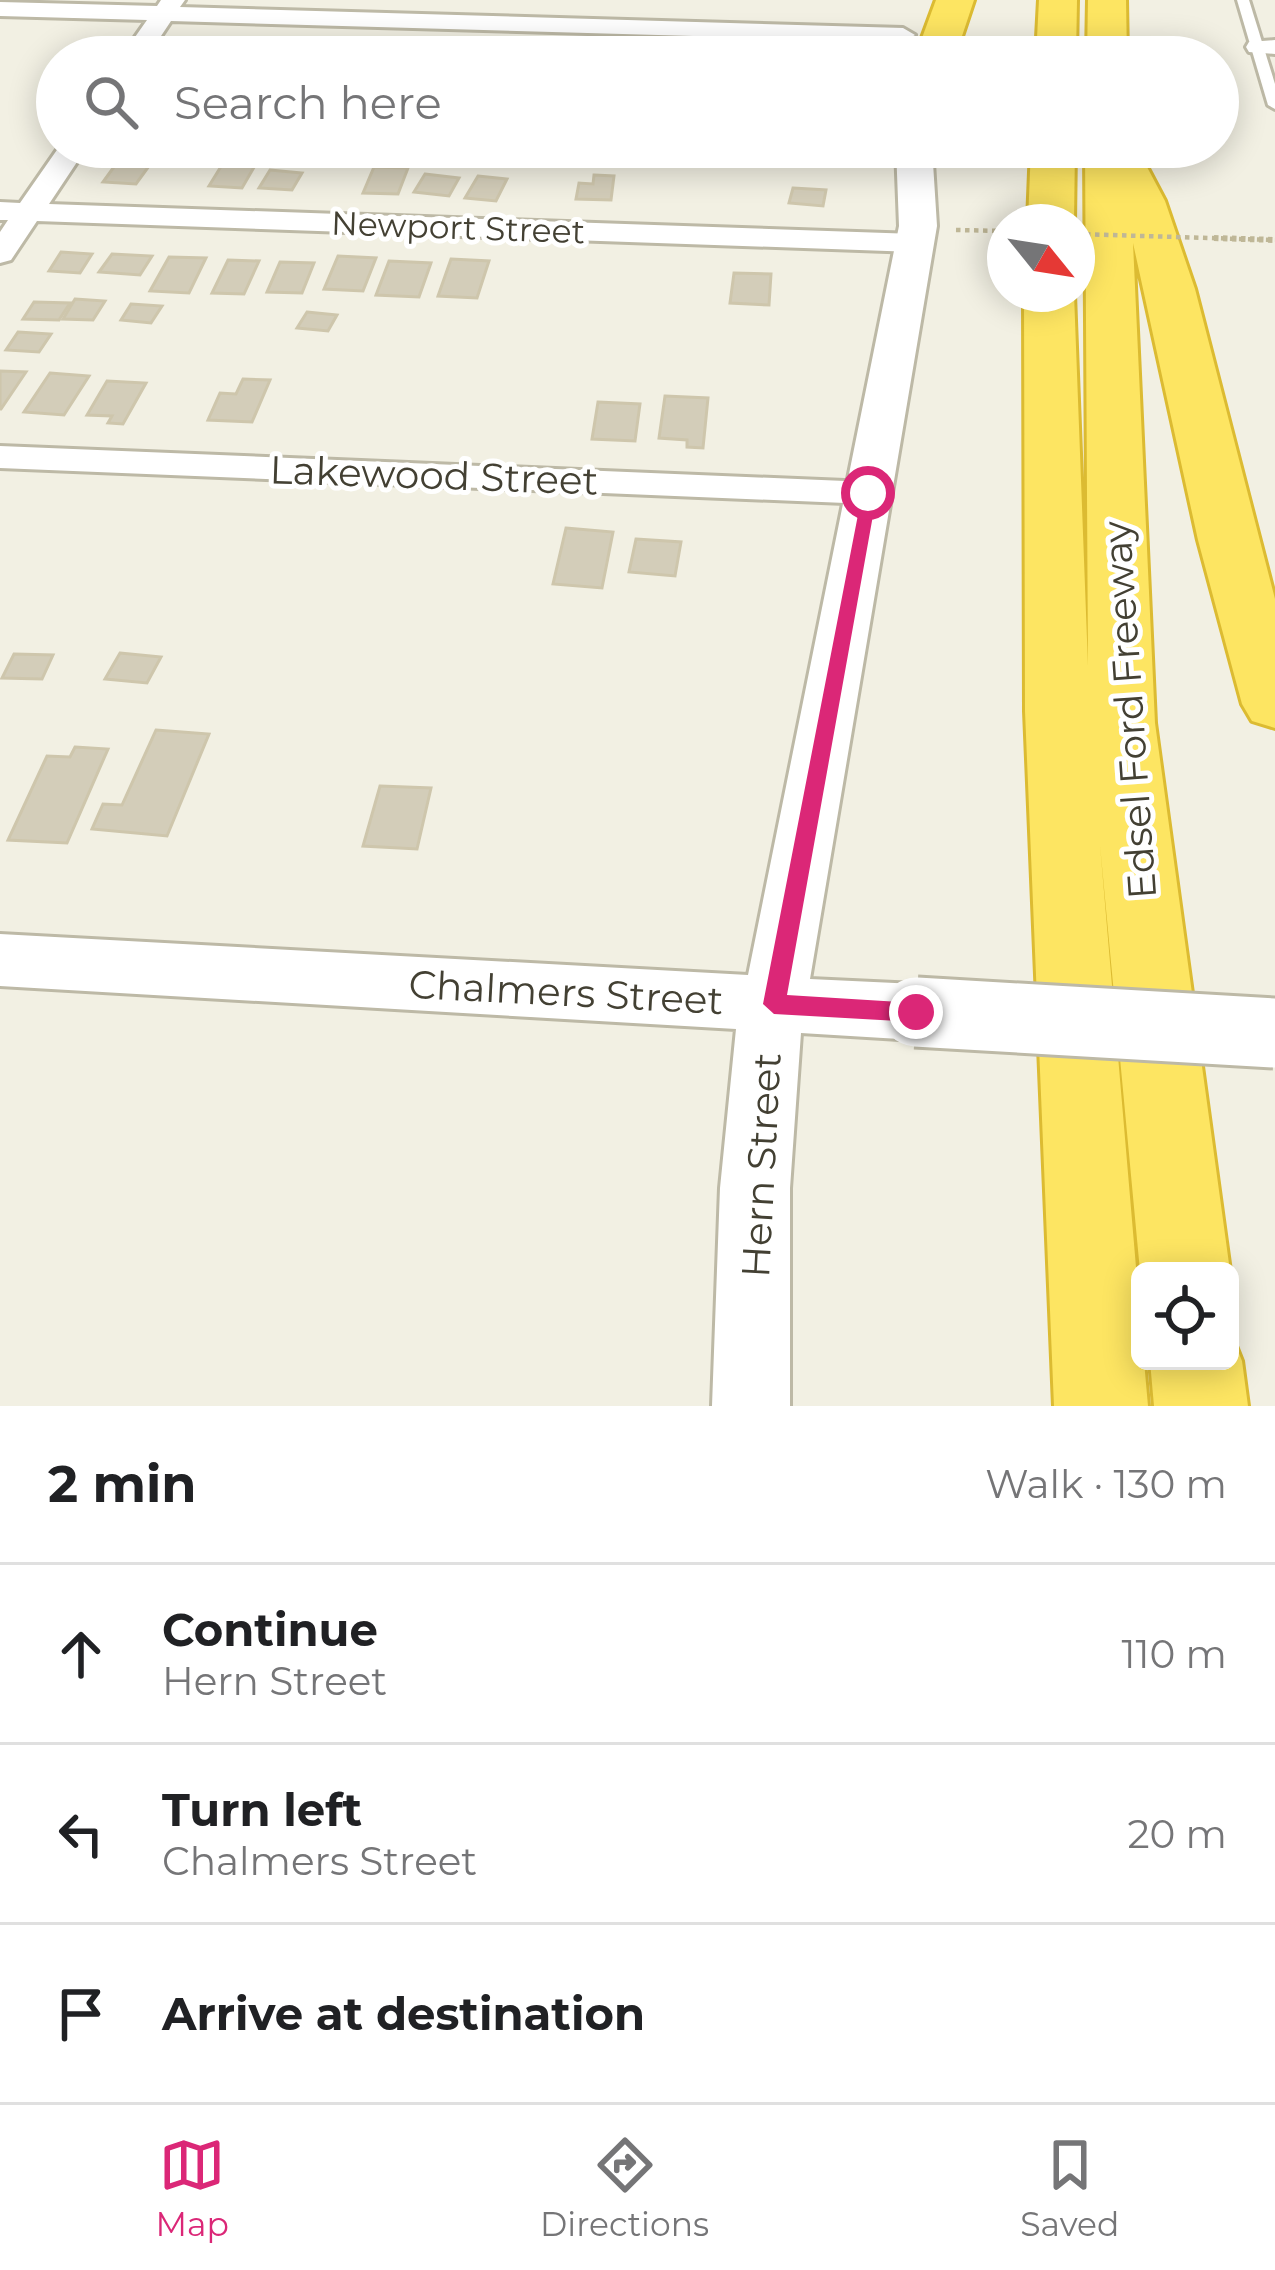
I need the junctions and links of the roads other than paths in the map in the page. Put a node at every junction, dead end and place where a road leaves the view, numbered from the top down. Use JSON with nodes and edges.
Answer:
{"nodes":[{"id":1,"x":955,"y":0,"type":"edge"},
{"id":2,"x":1058,"y":0,"type":"edge"},
{"id":3,"x":1107,"y":0,"type":"edge"},
{"id":4,"x":1243,"y":0,"type":"edge"},
{"id":5,"x":169,"y":7,"type":"edge"},
{"id":6,"x":0,"y":9,"type":"edge"},
{"id":7,"x":149,"y":36,"type":"edge"},
{"id":8,"x":784,"y":36,"type":"edge"},
{"id":9,"x":917,"y":36,"type":"edge"},
{"id":10,"x":1057,"y":36,"type":"edge"},
{"id":11,"x":1107,"y":36,"type":"edge"},
{"id":12,"x":1266,"y":47,"type":"edge"},
{"id":13,"x":1275,"y":105,"type":"edge"},
{"id":14,"x":54,"y":168,"type":"edge"},
{"id":15,"x":916,"y":168,"type":"edge"},
{"id":16,"x":1052,"y":168,"type":"edge"},
{"id":17,"x":1108,"y":168,"type":"edge"},
{"id":18,"x":1128,"y":168,"type":"edge"},
{"id":19,"x":1051,"y":204,"type":"edge"},
{"id":20,"x":14,"y":212,"type":"edge"},
{"id":21,"x":915,"y":243,"type":"junction"},
{"id":22,"x":0,"y":254,"type":"edge"},
{"id":23,"x":1049,"y":312,"type":"edge"},
{"id":24,"x":0,"y":457,"type":"edge"},
{"id":25,"x":868,"y":493,"type":"junction"},
{"id":26,"x":1275,"y":704,"type":"edge"},
{"id":27,"x":0,"y":960,"type":"edge"},
{"id":28,"x":774,"y":1004,"type":"junction"},
{"id":29,"x":1275,"y":1033,"type":"edge"},
{"id":30,"x":1184,"y":1262,"type":"edge"},
{"id":31,"x":1197,"y":1370,"type":"edge"},
{"id":32,"x":751,"y":1406,"type":"edge"},
{"id":33,"x":1101,"y":1406,"type":"edge"},
{"id":34,"x":1201,"y":1406,"type":"edge"}],
"edges":[{"from":1,"to":9,"type":"highway"},
{"from":2,"to":10,"type":"highway"},
{"from":3,"to":11,"type":"highway"},
{"from":4,"to":12,"type":"lane"},
{"from":5,"to":6,"type":"street"},
{"from":5,"to":7,"type":"street"},
{"from":5,"to":8,"type":"street"},
{"from":12,"to":13,"type":"lane"},
{"from":14,"to":20,"type":"street"},
{"from":15,"to":21,"type":"street","name":"Hern Street"},
{"from":16,"to":19,"type":"highway"},
{"from":17,"to":30,"type":"highway","name":"Edsel Ford Freeway"},
{"from":18,"to":26,"type":"highway"},
{"from":20,"to":21,"type":"street","name":"Newport Street"},
{"from":20,"to":22,"type":"street"},
{"from":21,"to":25,"type":"street","name":"Hern Street"},
{"from":23,"to":33,"type":"highway","name":"Edsel Ford Freeway"},
{"from":24,"to":25,"type":"street","name":"Lakewood Street"},
{"from":25,"to":28,"type":"street","name":"Hern Street"},
{"from":27,"to":28,"type":"street","name":"Chalmers Street"},
{"from":28,"to":29,"type":"street","name":"Chalmers Street","bridge":true},
{"from":28,"to":32,"type":"street","name":"Hern Street"},
{"from":31,"to":34,"type":"highway"}]}
